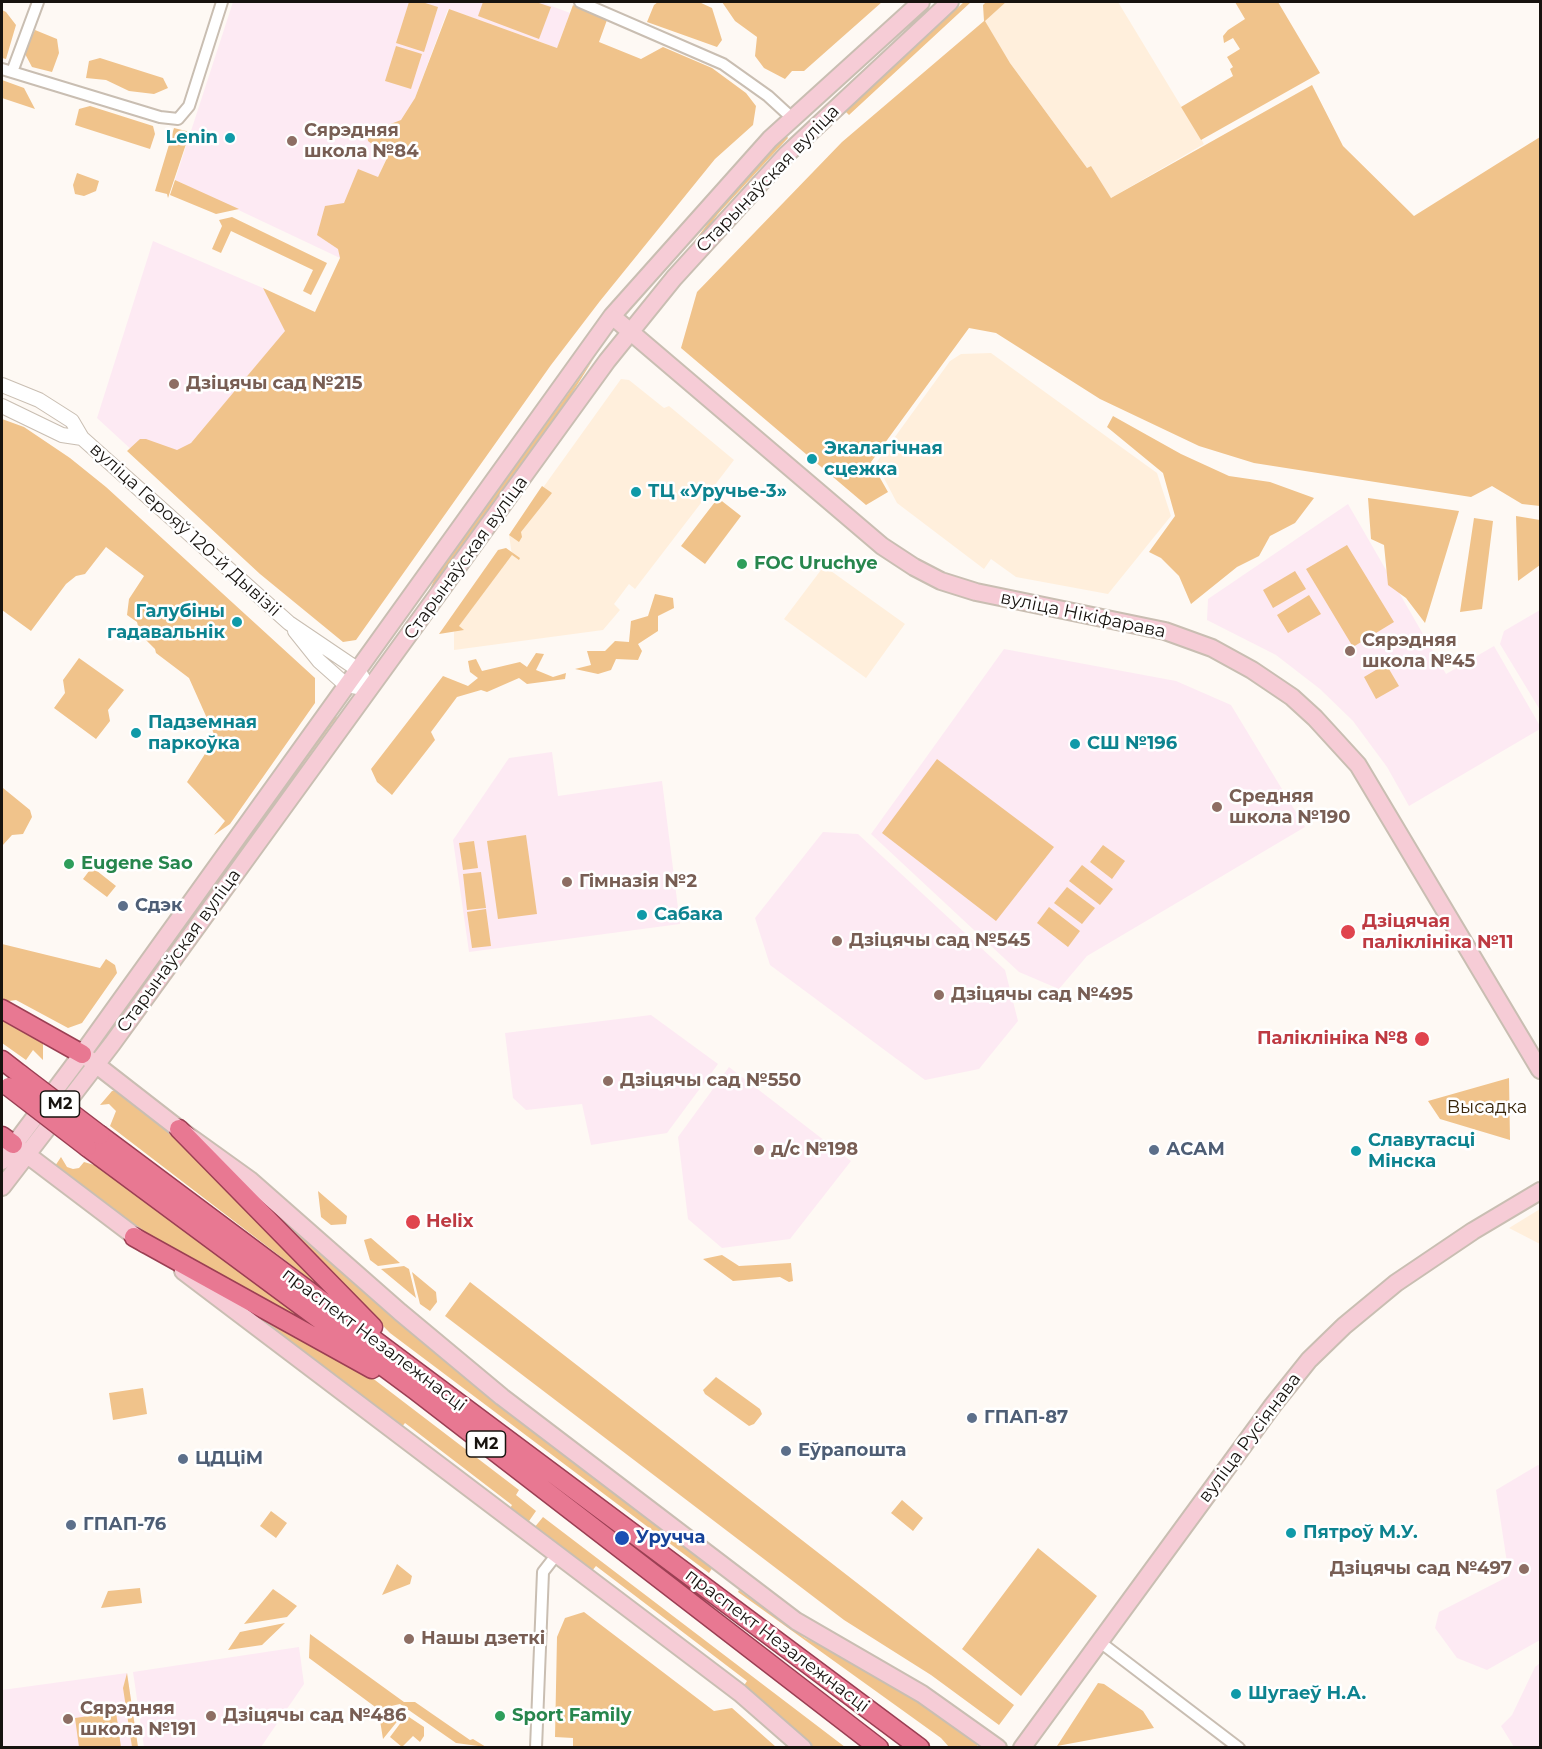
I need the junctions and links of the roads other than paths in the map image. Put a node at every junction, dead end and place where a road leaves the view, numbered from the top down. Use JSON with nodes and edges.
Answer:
{"nodes":[{"id":1,"x":38,"y":2,"type":"edge"},
{"id":2,"x":222,"y":2,"type":"edge"},
{"id":3,"x":580,"y":2,"type":"edge"},
{"id":4,"x":921,"y":2,"type":"edge"},
{"id":5,"x":950,"y":2,"type":"edge"},
{"id":6,"x":7,"y":71,"type":"edge"},
{"id":7,"x":792,"y":118,"type":"junction"},
{"id":8,"x":806,"y":134,"type":"junction"},
{"id":9,"x":612,"y":316,"type":"junction"},
{"id":10,"x":631,"y":332,"type":"junction"},
{"id":11,"x":2,"y":385,"type":"edge"},
{"id":12,"x":2,"y":406,"type":"edge"},
{"id":13,"x":82,"y":438,"type":"junction"},
{"id":14,"x":289,"y":622,"type":"junction"},
{"id":15,"x":357,"y":669,"type":"junction"},
{"id":16,"x":346,"y":685,"type":"junction"},
{"id":17,"x":370,"y":689,"type":"junction"},
{"id":18,"x":2,"y":1009,"type":"edge"},
{"id":19,"x":90,"y":1059,"type":"junction"},
{"id":20,"x":2,"y":1060,"type":"edge"},
{"id":21,"x":1540,"y":1070,"type":"edge"},
{"id":22,"x":10,"y":1081,"type":"edge"},
{"id":23,"x":179,"y":1129,"type":"junction"},
{"id":24,"x":14,"y":1145,"type":"edge"},
{"id":25,"x":2,"y":1161,"type":"edge"},
{"id":26,"x":2,"y":1187,"type":"edge"},
{"id":27,"x":1540,"y":1191,"type":"edge"},
{"id":28,"x":134,"y":1237,"type":"junction"},
{"id":29,"x":421,"y":1384,"type":"junction"},
{"id":30,"x":557,"y":1554,"type":"junction"},
{"id":31,"x":1100,"y":1642,"type":"junction"},
{"id":32,"x":536,"y":1748,"type":"edge"},
{"id":33,"x":803,"y":1748,"type":"edge"},
{"id":34,"x":879,"y":1748,"type":"edge"},
{"id":35,"x":920,"y":1748,"type":"edge"},
{"id":36,"x":998,"y":1748,"type":"edge"},
{"id":37,"x":1022,"y":1748,"type":"edge"},
{"id":38,"x":1239,"y":1748,"type":"edge"}],
"edges":[{"from":1,"to":6,"type":"street"},
{"from":2,"to":6,"type":"street"},
{"from":3,"to":7,"type":"street"},
{"from":4,"to":7,"type":"main road","name":"Старынаўская вуліца"},
{"from":5,"to":8,"type":"main road","name":"Старынаўская вуліца"},
{"from":7,"to":8,"type":"main road"},
{"from":7,"to":9,"type":"main road","name":"Старынаўская вуліца"},
{"from":8,"to":10,"type":"main road","name":"Старынаўская вуліца"},
{"from":9,"to":10,"type":"main road","name":"вуліца Нікіфарава"},
{"from":9,"to":15,"type":"main road","name":"Старынаўская вуліца"},
{"from":10,"to":17,"type":"main road","name":"Старынаўская вуліца"},
{"from":10,"to":21,"type":"main road","name":"вуліца Нікіфарава"},
{"from":11,"to":13,"type":"street","name":"вуліца Герояў 120-й Дывізіі"},
{"from":12,"to":13,"type":"street","name":"вуліца Герояў 120-й Дывізіі"},
{"from":13,"to":14,"type":"street","name":"вуліца Герояў 120-й Дывізіі"},
{"from":14,"to":15,"type":"street","name":"вуліца Герояў 120-й Дывізіі"},
{"from":14,"to":16,"type":"street","name":"вуліца Герояў 120-й Дывізіі"},
{"from":15,"to":16,"type":"main road","name":"Старынаўская вуліца"},
{"from":15,"to":17,"type":"street"},
{"from":16,"to":17,"type":"street"},
{"from":16,"to":19,"type":"main road","name":"Старынаўская вуліца"},
{"from":17,"to":19,"type":"main road","name":"Старынаўская вуліца"},
{"from":18,"to":19,"type":"highway"},
{"from":19,"to":23,"type":"main road","name":"праспект Незалежнасці"},
{"from":19,"to":24,"type":"main road","name":"Старынаўская вуліца"},
{"from":20,"to":22,"type":"highway","name":"праспект Незалежнасці","number":"М2"},
{"from":22,"to":29,"type":"highway","name":"праспект Незалежнасці","number":"М2","bridge":true},
{"from":23,"to":29,"type":"highway"},
{"from":23,"to":36,"type":"main road","name":"праспект Незалежнасці"},
{"from":24,"to":25,"type":"main road"},
{"from":24,"to":26,"type":"main road"},
{"from":24,"to":28,"type":"main road"},
{"from":27,"to":31,"type":"main road","name":"вуліца Русіянава"},
{"from":28,"to":29,"type":"highway"},
{"from":28,"to":30,"type":"main road"},
{"from":29,"to":34,"type":"highway","name":"праспект Незалежнасці","number":"М2"},
{"from":29,"to":35,"type":"highway","name":"праспект Незалежнасці","number":"М2"},
{"from":30,"to":32,"type":"street"},
{"from":30,"to":33,"type":"main road"},
{"from":31,"to":37,"type":"main road","name":"вуліца Русіянава"},
{"from":31,"to":38,"type":"street"}]}
